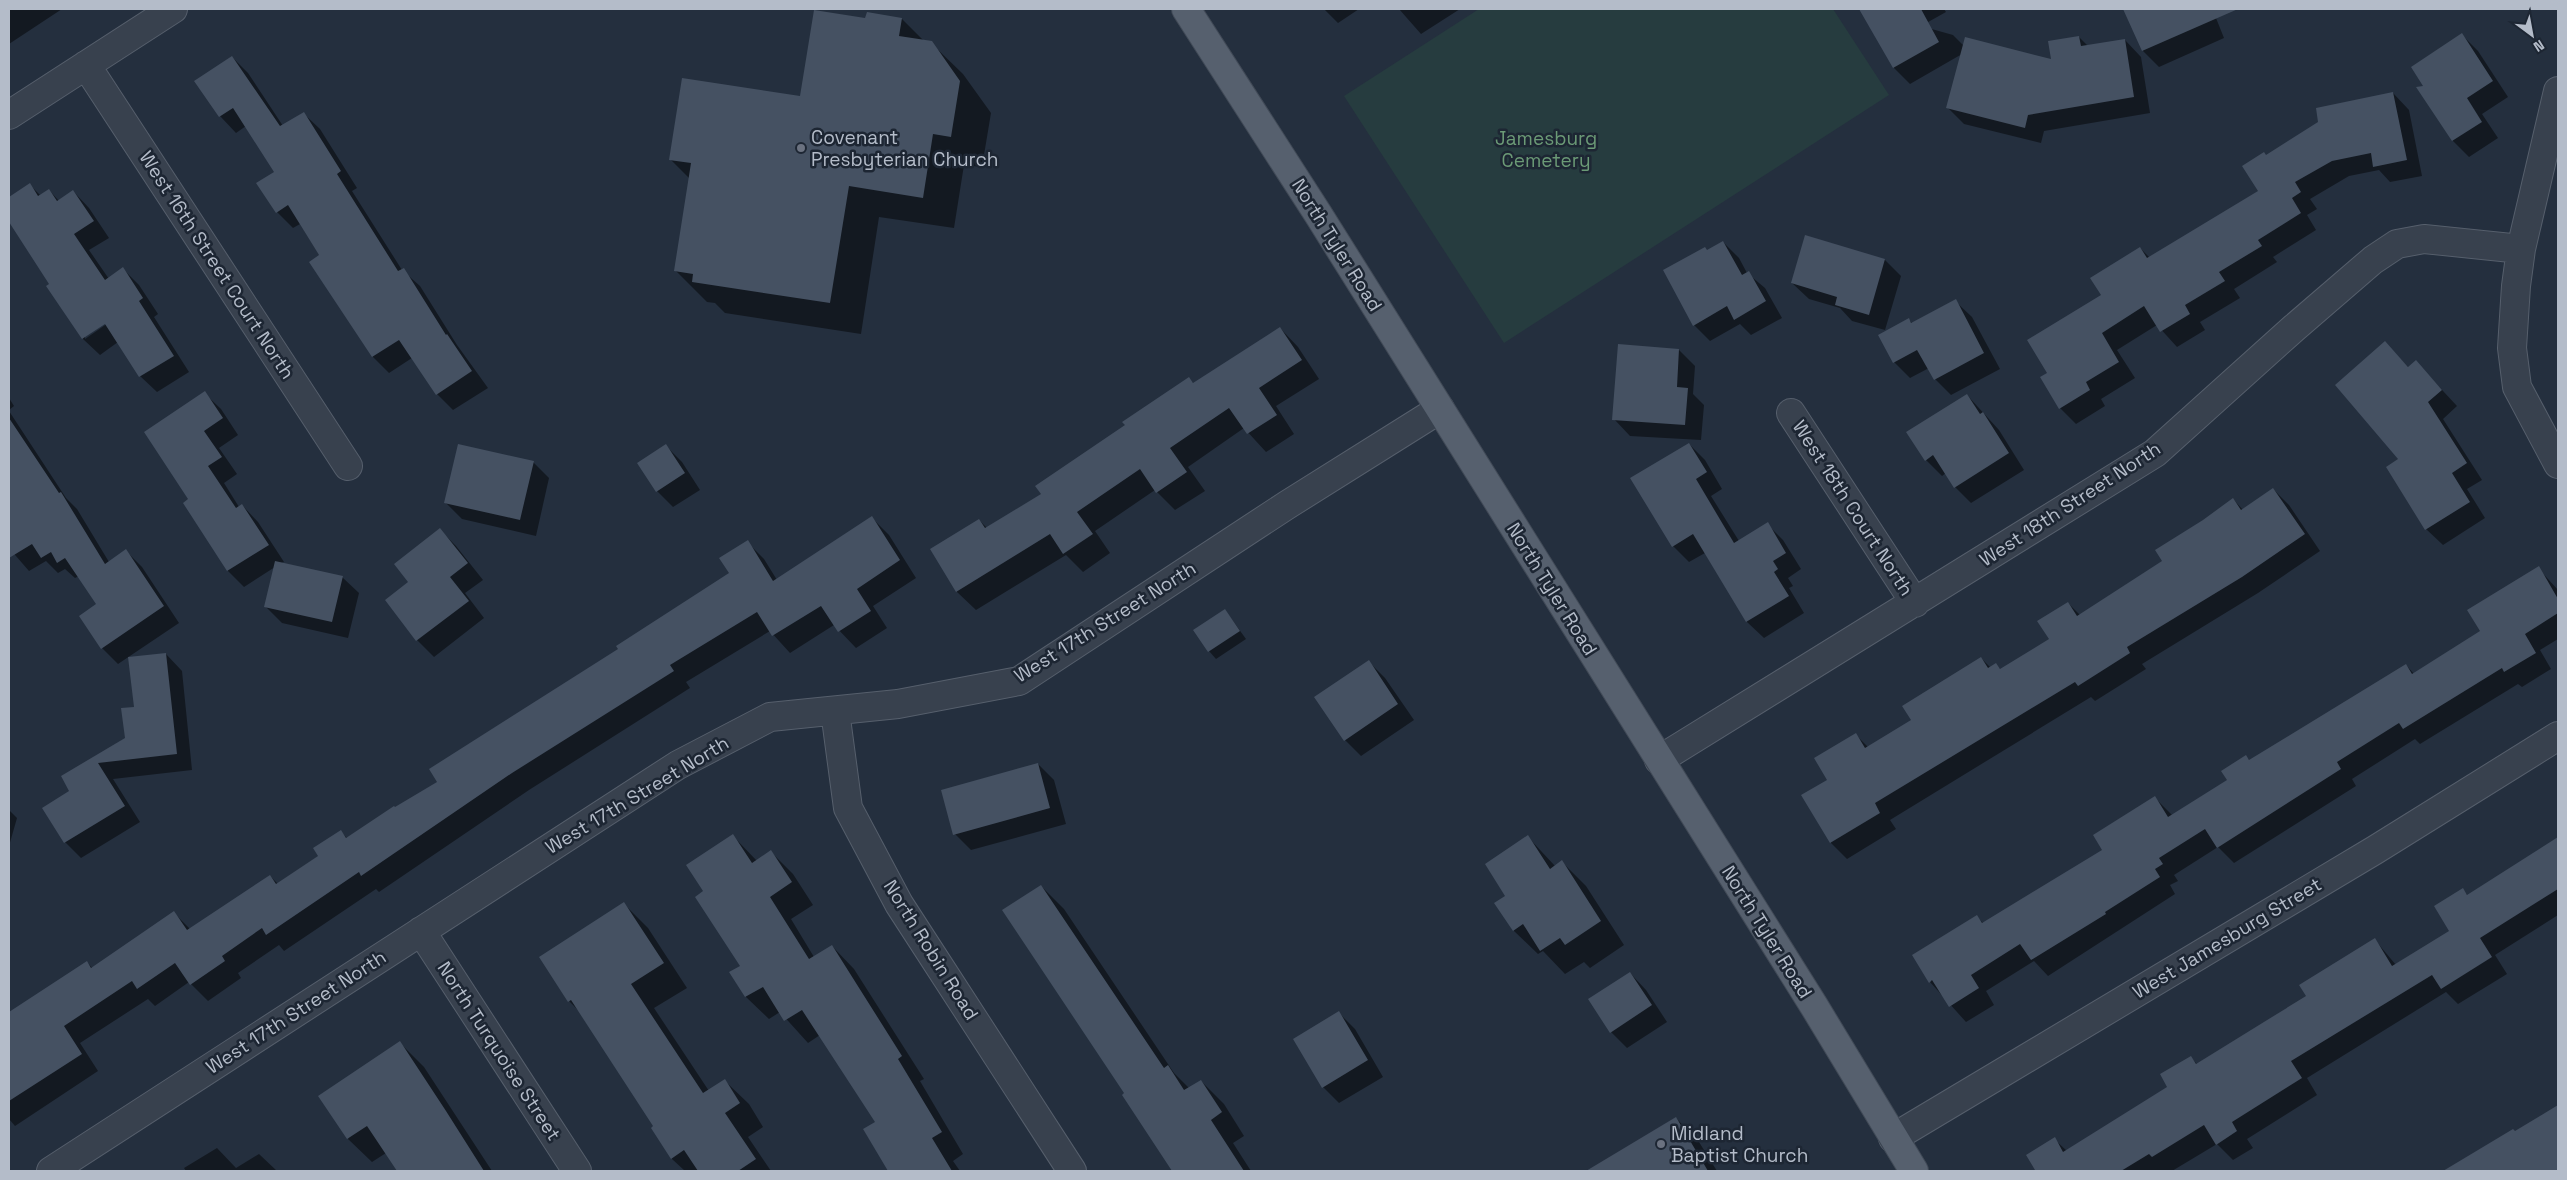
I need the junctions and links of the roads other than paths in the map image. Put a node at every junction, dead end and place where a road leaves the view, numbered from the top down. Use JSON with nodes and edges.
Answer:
{"nodes":[{"id":1,"x":172,"y":9,"type":"edge"},
{"id":2,"x":1186,"y":9,"type":"edge"},
{"id":3,"x":86,"y":65,"type":"junction"},
{"id":4,"x":2558,"y":91,"type":"edge"},
{"id":5,"x":9,"y":115,"type":"edge"},
{"id":6,"x":2521,"y":250,"type":"junction"},
{"id":7,"x":1440,"y":410,"type":"junction"},
{"id":8,"x":1791,"y":413,"type":"dead end"},
{"id":9,"x":2558,"y":464,"type":"edge"},
{"id":10,"x":348,"y":466,"type":"dead end"},
{"id":11,"x":1916,"y":603,"type":"junction"},
{"id":12,"x":835,"y":711,"type":"junction"},
{"id":13,"x":2558,"y":736,"type":"edge"},
{"id":14,"x":1660,"y":760,"type":"junction"},
{"id":15,"x":421,"y":931,"type":"junction"},
{"id":16,"x":1894,"y":1138,"type":"junction"},
{"id":17,"x":79,"y":1164,"type":"edge"},
{"id":18,"x":51,"y":1171,"type":"edge"},
{"id":19,"x":576,"y":1171,"type":"edge"},
{"id":20,"x":1072,"y":1171,"type":"edge"},
{"id":21,"x":1914,"y":1171,"type":"edge"}],
"edges":[{"from":1,"to":3,"type":"street"},
{"from":2,"to":7,"type":"main road","name":"North Tyler Road"},
{"from":3,"to":5,"type":"street"},
{"from":3,"to":10,"type":"street","name":"West 16th Street Court North"},
{"from":4,"to":6,"type":"street"},
{"from":6,"to":9,"type":"street"},
{"from":6,"to":11,"type":"street","name":"West 18th Street North"},
{"from":7,"to":12,"type":"street","name":"West 17th Street North"},
{"from":7,"to":14,"type":"main road","name":"North Tyler Road"},
{"from":8,"to":11,"type":"street","name":"West 18th Court North"},
{"from":11,"to":14,"type":"street","name":"West 18th Street North"},
{"from":12,"to":15,"type":"street","name":"West 17th Street North"},
{"from":12,"to":20,"type":"street","name":"North Robin Road"},
{"from":13,"to":16,"type":"street","name":"West Jamesburg Street"},
{"from":14,"to":16,"type":"main road","name":"North Tyler Road"},
{"from":15,"to":17,"type":"street","name":"West 17th Street North"},
{"from":15,"to":19,"type":"street","name":"North Turquoise Street"},
{"from":16,"to":21,"type":"main road","name":"North Tyler Road"},
{"from":17,"to":18,"type":"street","name":"West 17th Street North"}]}
